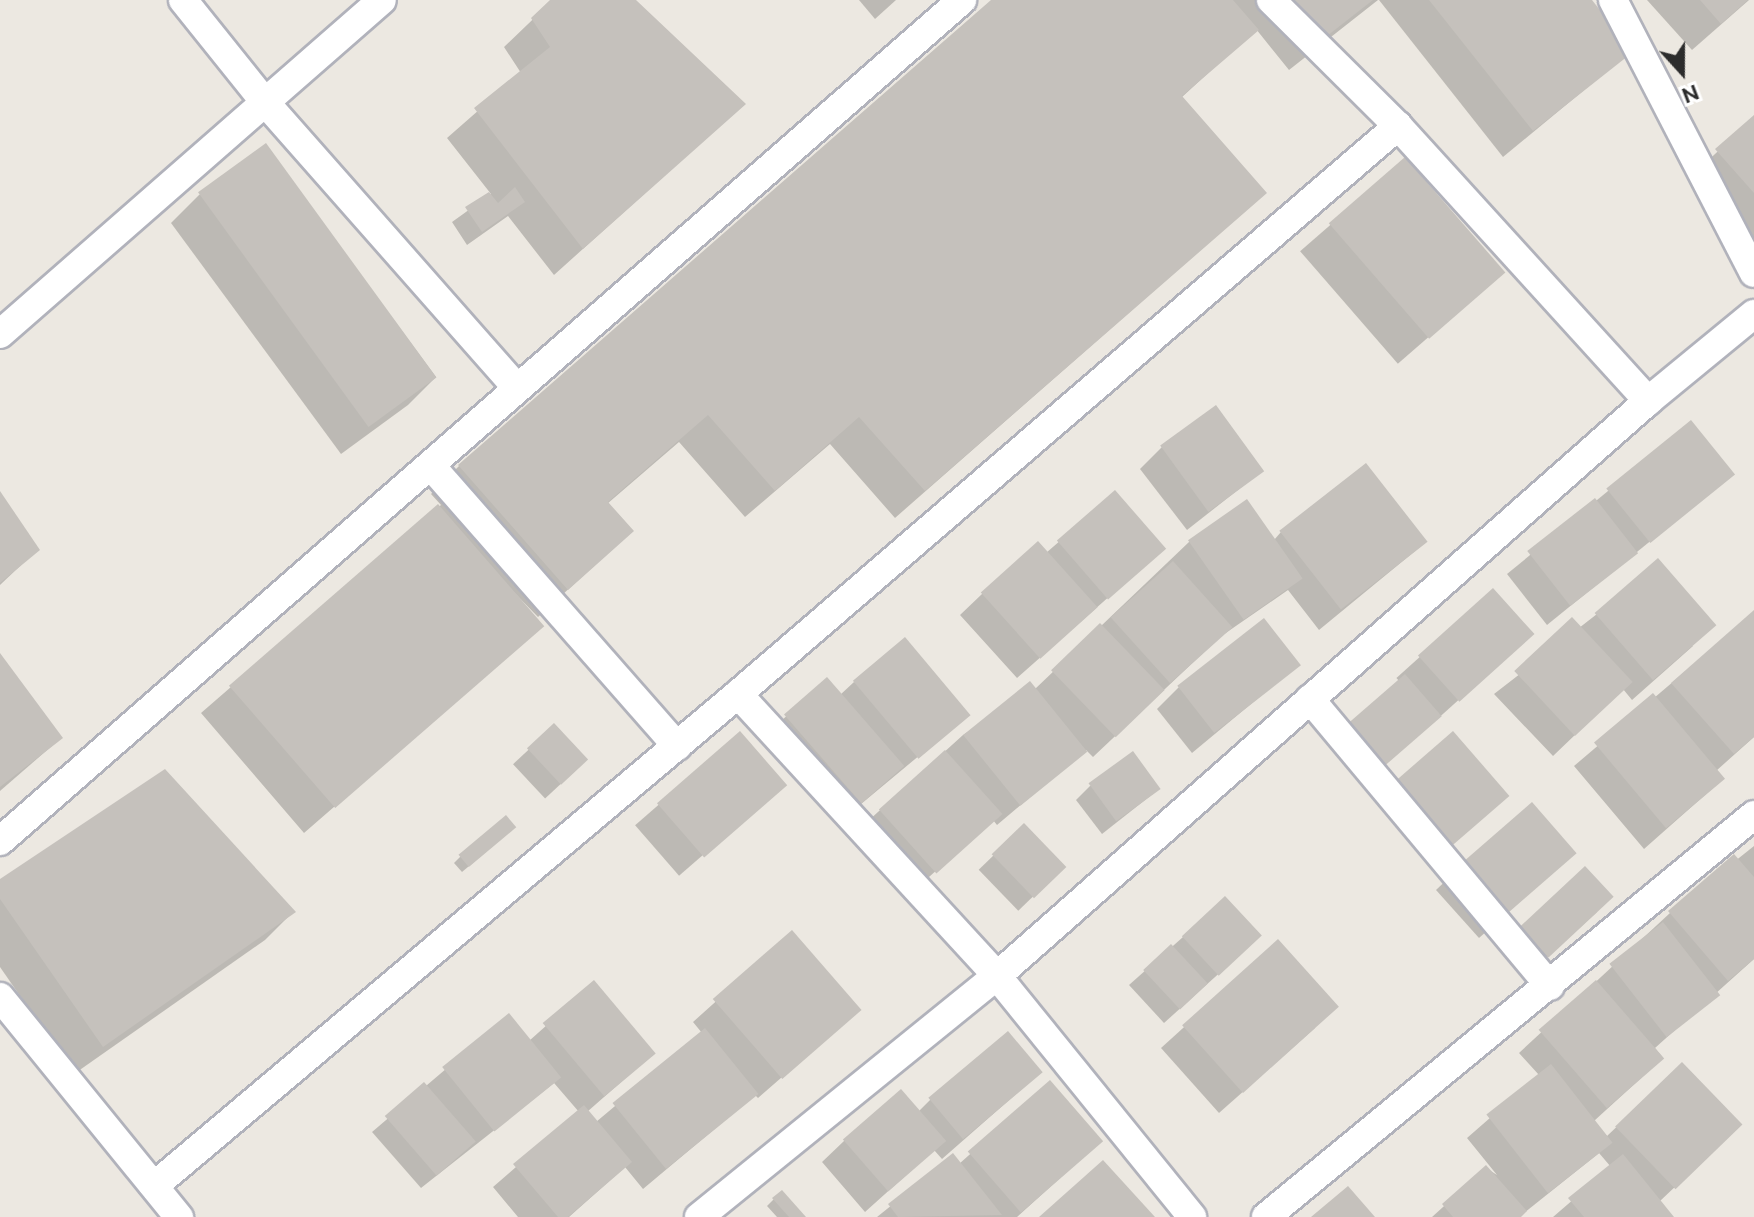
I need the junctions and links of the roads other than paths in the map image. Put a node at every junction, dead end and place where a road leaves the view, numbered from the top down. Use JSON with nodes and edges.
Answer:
{"nodes":[{"id":1,"x":183,"y":0,"type":"edge"},
{"id":2,"x":382,"y":0,"type":"edge"},
{"id":3,"x":962,"y":0,"type":"edge"},
{"id":4,"x":1271,"y":0,"type":"edge"},
{"id":5,"x":1613,"y":0,"type":"edge"},
{"id":6,"x":264,"y":101,"type":"junction"},
{"id":7,"x":1398,"y":126,"type":"junction"},
{"id":8,"x":1754,"y":273,"type":"edge"},
{"id":9,"x":1754,"y":314,"type":"edge"},
{"id":10,"x":0,"y":334,"type":"edge"},
{"id":11,"x":515,"y":386,"type":"junction"},
{"id":12,"x":1648,"y":401,"type":"junction"},
{"id":13,"x":431,"y":466,"type":"junction"},
{"id":14,"x":738,"y":694,"type":"junction"},
{"id":15,"x":1310,"y":699,"type":"junction"},
{"id":16,"x":677,"y":746,"type":"junction"},
{"id":17,"x":1754,"y":815,"type":"edge"},
{"id":18,"x":0,"y":841,"type":"edge"},
{"id":19,"x":997,"y":976,"type":"junction"},
{"id":20,"x":1550,"y":986,"type":"junction"},
{"id":21,"x":0,"y":997,"type":"edge"},
{"id":22,"x":154,"y":1186,"type":"junction"},
{"id":23,"x":179,"y":1217,"type":"edge"},
{"id":24,"x":699,"y":1217,"type":"edge"},
{"id":25,"x":1192,"y":1217,"type":"edge"},
{"id":26,"x":1266,"y":1217,"type":"edge"}],
"edges":[{"from":1,"to":6,"type":"street"},
{"from":2,"to":6,"type":"street"},
{"from":3,"to":11,"type":"street"},
{"from":4,"to":7,"type":"street"},
{"from":5,"to":8,"type":"street"},
{"from":6,"to":10,"type":"street"},
{"from":6,"to":11,"type":"street"},
{"from":7,"to":12,"type":"street"},
{"from":7,"to":14,"type":"street"},
{"from":9,"to":12,"type":"street"},
{"from":11,"to":13,"type":"street"},
{"from":12,"to":15,"type":"street"},
{"from":13,"to":16,"type":"street"},
{"from":13,"to":18,"type":"street"},
{"from":14,"to":16,"type":"street"},
{"from":14,"to":19,"type":"street"},
{"from":15,"to":19,"type":"street"},
{"from":15,"to":20,"type":"street"},
{"from":16,"to":22,"type":"street"},
{"from":17,"to":20,"type":"street"},
{"from":19,"to":24,"type":"street"},
{"from":19,"to":25,"type":"street"},
{"from":20,"to":26,"type":"street"},
{"from":21,"to":22,"type":"street"},
{"from":22,"to":23,"type":"street"}]}
